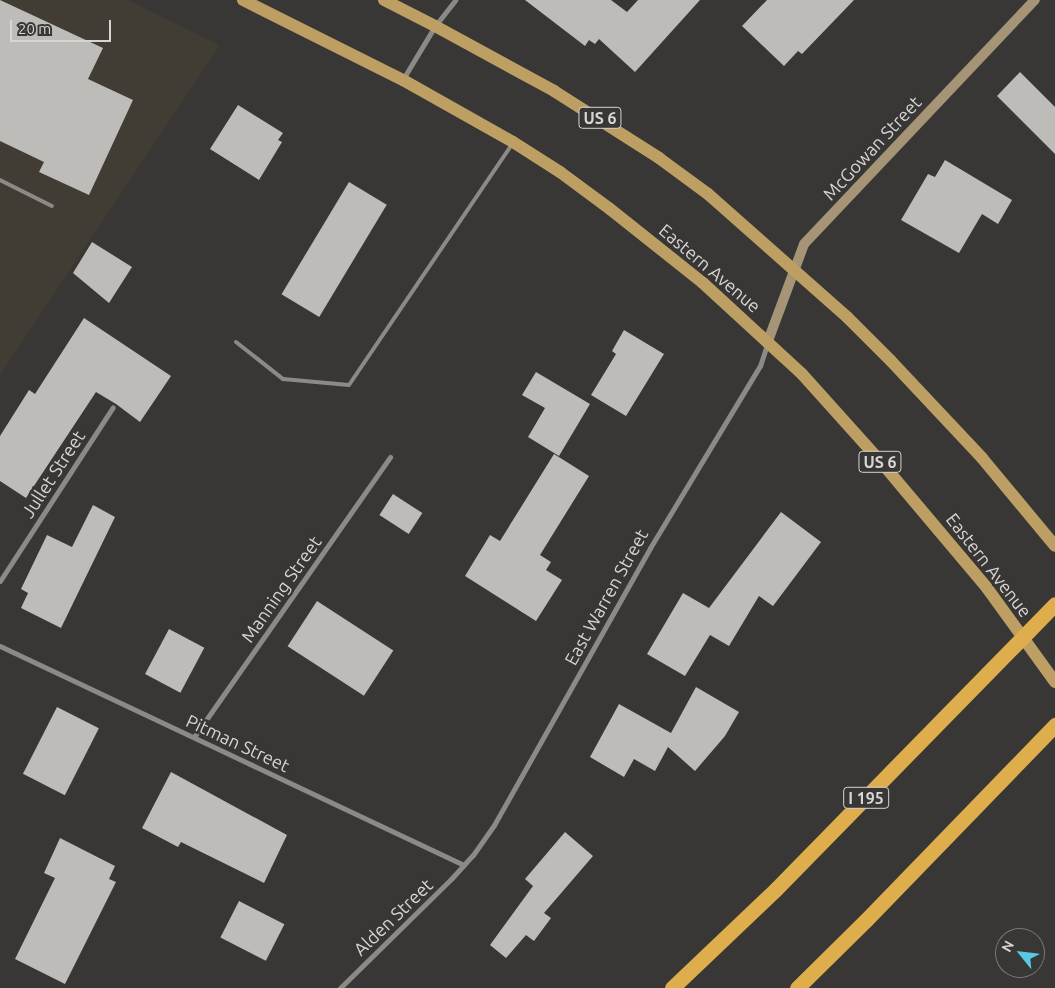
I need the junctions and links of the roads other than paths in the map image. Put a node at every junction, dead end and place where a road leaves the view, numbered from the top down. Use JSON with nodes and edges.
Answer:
{"nodes":[{"id":1,"x":243,"y":0,"type":"edge"},
{"id":2,"x":384,"y":0,"type":"edge"},
{"id":3,"x":456,"y":0,"type":"edge"},
{"id":4,"x":1035,"y":0,"type":"edge"},
{"id":5,"x":435,"y":26,"type":"junction"},
{"id":6,"x":403,"y":80,"type":"junction"},
{"id":7,"x":513,"y":142,"type":"junction"},
{"id":8,"x":0,"y":180,"type":"edge"},
{"id":9,"x":52,"y":206,"type":"dead end"},
{"id":10,"x":794,"y":270,"type":"junction"},
{"id":11,"x":768,"y":341,"type":"junction"},
{"id":12,"x":236,"y":342,"type":"dead end"},
{"id":13,"x":113,"y":407,"type":"dead end"},
{"id":14,"x":390,"y":457,"type":"dead end"},
{"id":15,"x":1055,"y":546,"type":"edge"},
{"id":16,"x":0,"y":581,"type":"edge"},
{"id":17,"x":1055,"y":604,"type":"edge"},
{"id":18,"x":0,"y":646,"type":"edge"},
{"id":19,"x":1055,"y":682,"type":"edge"},
{"id":20,"x":1055,"y":725,"type":"edge"},
{"id":21,"x":194,"y":737,"type":"junction"},
{"id":22,"x":464,"y":865,"type":"junction"},
{"id":23,"x":340,"y":988,"type":"edge"},
{"id":24,"x":672,"y":988,"type":"edge"},
{"id":25,"x":797,"y":988,"type":"edge"}],
"edges":[{"from":1,"to":6,"type":"main road","name":"Eastern Avenue","number":"US 6"},
{"from":2,"to":5,"type":"main road","number":"US 6"},
{"from":3,"to":5,"type":"street"},
{"from":4,"to":10,"type":"street","name":"McGowan Street"},
{"from":5,"to":6,"type":"street"},
{"from":5,"to":10,"type":"main road","number":"US 6"},
{"from":6,"to":7,"type":"main road","name":"Eastern Avenue","number":"US 6"},
{"from":7,"to":11,"type":"main road","name":"Eastern Avenue","number":"US 6"},
{"from":7,"to":12,"type":"lane"},
{"from":8,"to":9,"type":"lane"},
{"from":10,"to":11,"type":"street","name":"McGowan Street"},
{"from":10,"to":15,"type":"main road","number":"US 6"},
{"from":11,"to":19,"type":"main road","name":"Eastern Avenue","number":"US 6"},
{"from":11,"to":22,"type":"street","name":"East Warren Street"},
{"from":13,"to":16,"type":"street","name":"Jullet Street"},
{"from":14,"to":21,"type":"street","name":"Manning Street"},
{"from":17,"to":24,"type":"highway","number":"I 195"},
{"from":18,"to":21,"type":"street","name":"Pitman Street"},
{"from":20,"to":25,"type":"highway"},
{"from":21,"to":22,"type":"street","name":"Pitman Street"},
{"from":22,"to":23,"type":"street","name":"Alden Street"}]}
